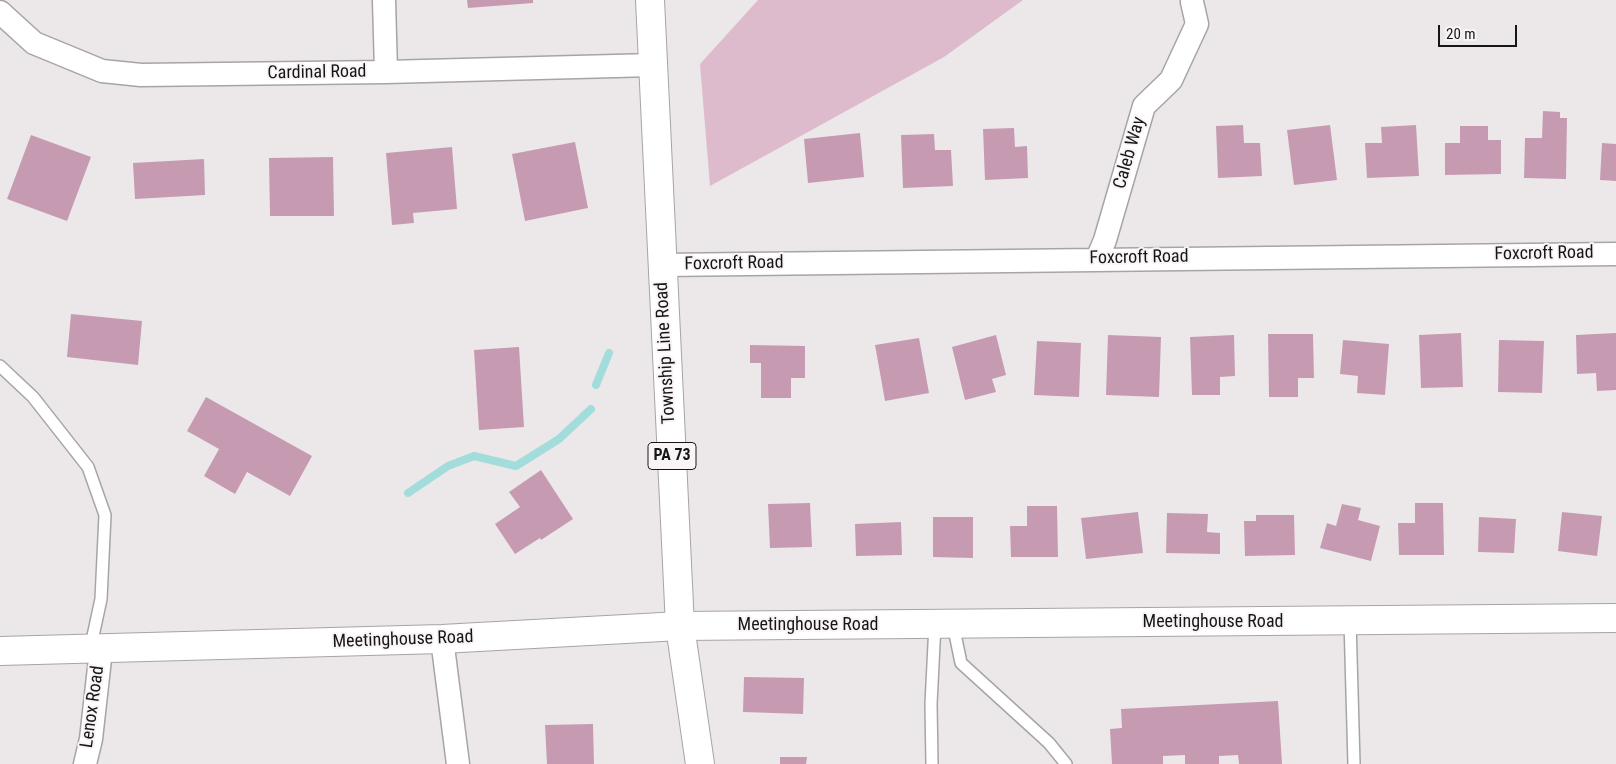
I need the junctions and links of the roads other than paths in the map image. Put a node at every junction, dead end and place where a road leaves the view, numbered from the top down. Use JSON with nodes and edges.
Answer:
{"nodes":[{"id":1,"x":384,"y":0,"type":"edge"},
{"id":2,"x":650,"y":0,"type":"edge"},
{"id":3,"x":1192,"y":2,"type":"dead end"},
{"id":4,"x":0,"y":12,"type":"edge"},
{"id":5,"x":653,"y":65,"type":"junction"},
{"id":6,"x":386,"y":72,"type":"junction"},
{"id":7,"x":1616,"y":254,"type":"edge"},
{"id":8,"x":1097,"y":258,"type":"junction"},
{"id":9,"x":662,"y":265,"type":"junction"},
{"id":10,"x":0,"y":366,"type":"edge"},
{"id":11,"x":1616,"y":618,"type":"edge"},
{"id":12,"x":1350,"y":620,"type":"junction"},
{"id":13,"x":944,"y":624,"type":"junction"},
{"id":14,"x":680,"y":626,"type":"junction"},
{"id":15,"x":442,"y":639,"type":"junction"},
{"id":16,"x":96,"y":650,"type":"junction"},
{"id":17,"x":0,"y":651,"type":"edge"},
{"id":18,"x":85,"y":764,"type":"edge"},
{"id":19,"x":458,"y":764,"type":"edge"},
{"id":20,"x":700,"y":764,"type":"edge"},
{"id":21,"x":932,"y":764,"type":"edge"},
{"id":22,"x":1066,"y":764,"type":"edge"},
{"id":23,"x":1354,"y":764,"type":"edge"}],
"edges":[{"from":1,"to":6,"type":"street"},
{"from":2,"to":5,"type":"street","name":"Township Line Road","number":"PA 73"},
{"from":3,"to":8,"type":"street","name":"Caleb Way"},
{"from":4,"to":6,"type":"street","name":"Cardinal Road"},
{"from":5,"to":6,"type":"street","name":"Cardinal Road"},
{"from":5,"to":9,"type":"street","name":"Township Line Road","number":"PA 73"},
{"from":7,"to":8,"type":"street","name":"Foxcroft Road"},
{"from":8,"to":9,"type":"street","name":"Foxcroft Road"},
{"from":9,"to":14,"type":"street","name":"Township Line Road","number":"PA 73"},
{"from":10,"to":16,"type":"lane"},
{"from":11,"to":12,"type":"street","name":"Meetinghouse Road"},
{"from":12,"to":13,"type":"street","name":"Meetinghouse Road"},
{"from":12,"to":23,"type":"lane"},
{"from":13,"to":14,"type":"street","name":"Meetinghouse Road"},
{"from":13,"to":21,"type":"lane"},
{"from":13,"to":22,"type":"lane"},
{"from":14,"to":15,"type":"street","name":"Meetinghouse Road"},
{"from":14,"to":20,"type":"street","name":"Township Line Road","number":"PA 73"},
{"from":15,"to":16,"type":"street","name":"Meetinghouse Road"},
{"from":15,"to":19,"type":"street"},
{"from":16,"to":17,"type":"street","name":"Meetinghouse Road"},
{"from":16,"to":18,"type":"street","name":"Lenox Road"}]}
